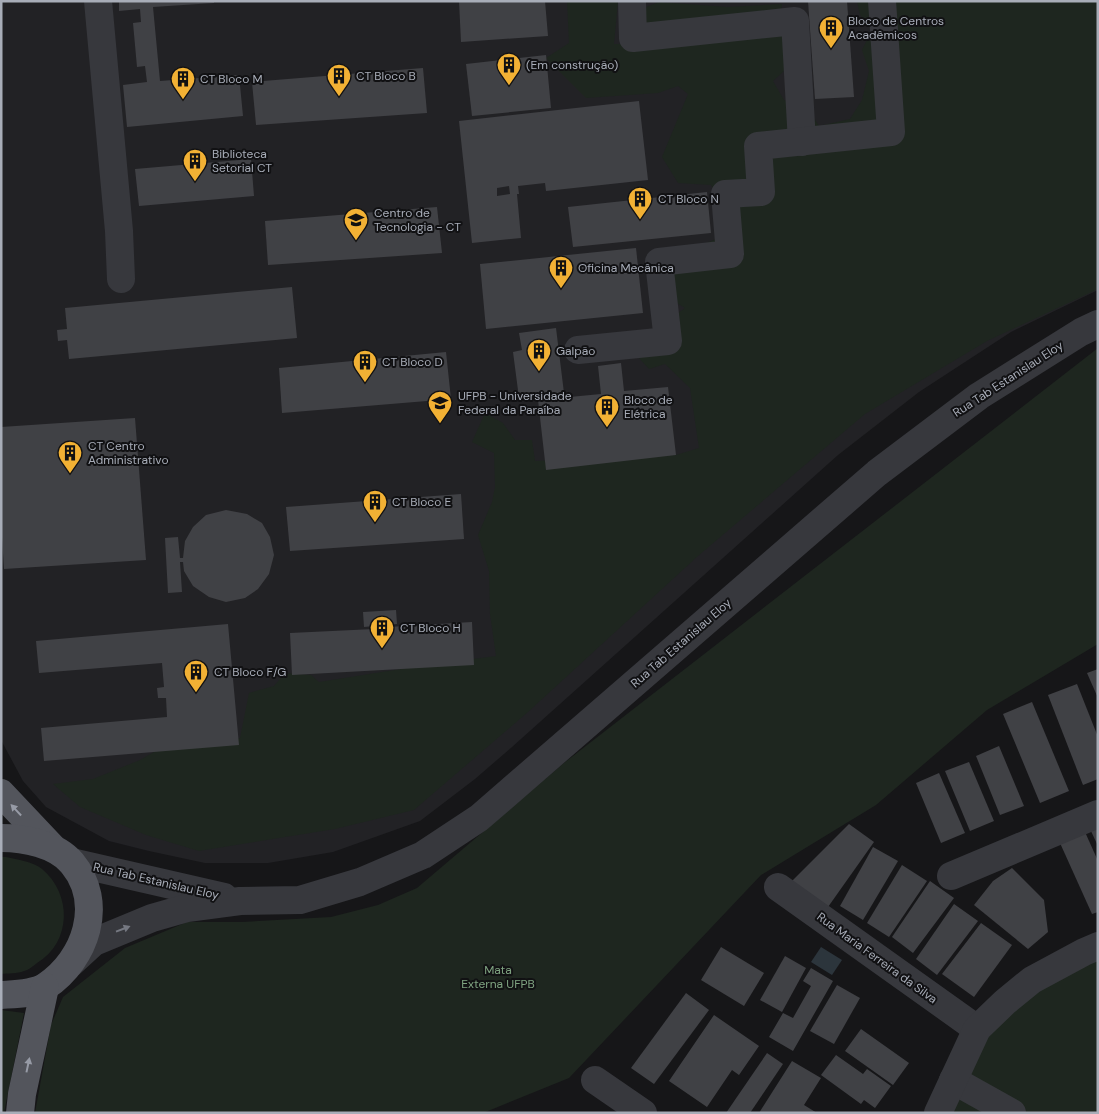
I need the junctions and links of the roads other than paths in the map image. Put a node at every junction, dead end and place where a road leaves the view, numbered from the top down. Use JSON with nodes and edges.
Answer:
{"nodes":[{"id":1,"x":98,"y":1,"type":"edge"},
{"id":2,"x":632,"y":1,"type":"edge"},
{"id":3,"x":882,"y":1,"type":"edge"},
{"id":4,"x":802,"y":142,"type":"junction"},
{"id":5,"x":122,"y":280,"type":"dead end"},
{"id":6,"x":1098,"y":324,"type":"edge"},
{"id":7,"x":578,"y":350,"type":"dead end"},
{"id":8,"x":1,"y":793,"type":"edge"},
{"id":9,"x":1098,"y":814,"type":"edge"},
{"id":10,"x":1,"y":838,"type":"edge"},
{"id":11,"x":64,"y":857,"type":"junction"},
{"id":12,"x":952,"y":876,"type":"dead end"},
{"id":13,"x":778,"y":886,"type":"dead end"},
{"id":14,"x":240,"y":901,"type":"junction"},
{"id":15,"x":1098,"y":946,"type":"edge"},
{"id":16,"x":69,"y":965,"type":"junction"},
{"id":17,"x":45,"y":987,"type":"junction"},
{"id":18,"x":1,"y":995,"type":"edge"},
{"id":19,"x":977,"y":1029,"type":"junction"},
{"id":20,"x":595,"y":1080,"type":"dead end"},
{"id":21,"x":953,"y":1080,"type":"junction"},
{"id":22,"x":20,"y":1113,"type":"edge"},
{"id":23,"x":644,"y":1113,"type":"edge"},
{"id":24,"x":938,"y":1113,"type":"edge"},
{"id":25,"x":1012,"y":1113,"type":"edge"}],
"edges":[{"from":1,"to":5,"type":"street"},
{"from":2,"to":4,"type":"street"},
{"from":3,"to":4,"type":"street"},
{"from":4,"to":7,"type":"street"},
{"from":6,"to":14,"type":"street","name":"Rua Tab Estanislau Eloy"},
{"from":11,"to":8,"type":"main road","one_way":true},
{"from":9,"to":12,"type":"street"},
{"from":10,"to":11,"type":"main road"},
{"from":11,"to":14,"type":"street","name":"Rua Tab Estanislau Eloy"},
{"from":11,"to":16,"type":"main road"},
{"from":13,"to":19,"type":"street","name":"Rua Maria Ferreira da Silva"},
{"from":16,"to":14,"type":"street","name":"Rua Tab Estanislau Eloy","one_way":true},
{"from":15,"to":19,"type":"street"},
{"from":16,"to":17,"type":"main road"},
{"from":17,"to":18,"type":"main road"},
{"from":22,"to":17,"type":"main road","one_way":true},
{"from":19,"to":21,"type":"street"},
{"from":20,"to":23,"type":"street"},
{"from":21,"to":24,"type":"street"},
{"from":21,"to":25,"type":"street"}]}
